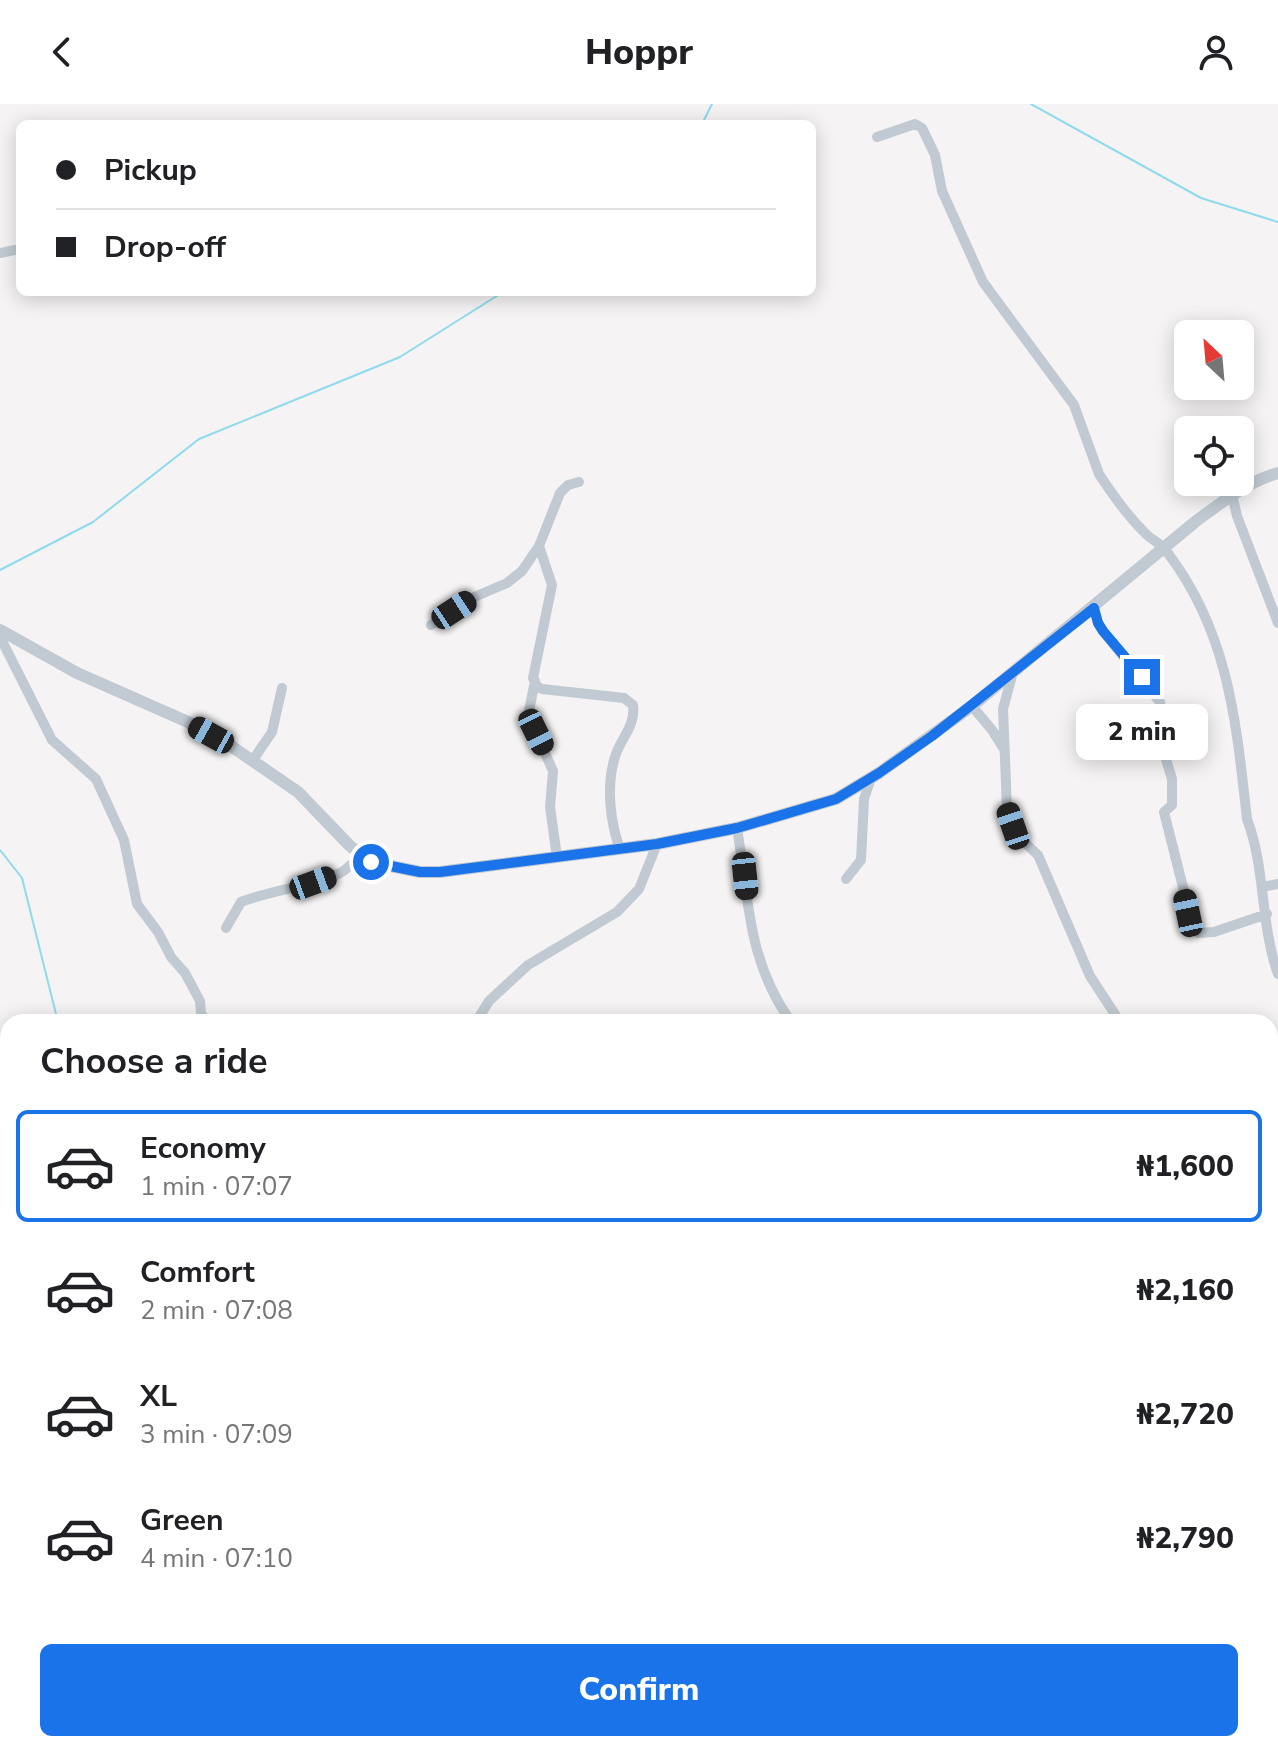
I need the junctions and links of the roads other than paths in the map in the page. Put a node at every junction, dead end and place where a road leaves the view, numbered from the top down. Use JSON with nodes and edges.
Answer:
{"nodes":[{"id":1,"x":877,"y":137,"type":"dead end"},
{"id":2,"x":1278,"y":473,"type":"edge"},
{"id":3,"x":1254,"y":481,"type":"edge"},
{"id":4,"x":579,"y":482,"type":"dead end"},
{"id":5,"x":1229,"y":496,"type":"edge"},
{"id":6,"x":1232,"y":496,"type":"edge"},
{"id":7,"x":539,"y":546,"type":"junction"},
{"id":8,"x":1164,"y":548,"type":"junction"},
{"id":9,"x":1094,"y":608,"type":"junction"},
{"id":10,"x":1278,"y":623,"type":"edge"},
{"id":11,"x":431,"y":625,"type":"dead end"},
{"id":12,"x":0,"y":630,"type":"edge"},
{"id":13,"x":0,"y":637,"type":"edge"},
{"id":14,"x":1013,"y":671,"type":"junction"},
{"id":15,"x":535,"y":681,"type":"junction"},
{"id":16,"x":282,"y":688,"type":"dead end"},
{"id":17,"x":972,"y":706,"type":"junction"},
{"id":18,"x":1006,"y":753,"type":"junction"},
{"id":19,"x":253,"y":760,"type":"junction"},
{"id":20,"x":871,"y":778,"type":"junction"},
{"id":21,"x":737,"y":828,"type":"junction"},
{"id":22,"x":657,"y":844,"type":"junction"},
{"id":23,"x":620,"y":849,"type":"junction"},
{"id":24,"x":363,"y":856,"type":"junction"},
{"id":25,"x":557,"y":857,"type":"junction"},
{"id":26,"x":846,"y":879,"type":"dead end"},
{"id":27,"x":1278,"y":884,"type":"edge"},
{"id":28,"x":1262,"y":887,"type":"junction"},
{"id":29,"x":1267,"y":914,"type":"junction"},
{"id":30,"x":226,"y":928,"type":"dead end"},
{"id":31,"x":1278,"y":974,"type":"edge"},
{"id":32,"x":202,"y":1014,"type":"edge"},
{"id":33,"x":481,"y":1014,"type":"edge"},
{"id":34,"x":786,"y":1014,"type":"edge"},
{"id":35,"x":1115,"y":1014,"type":"edge"}],
"edges":[{"from":1,"to":8,"type":"street"},
{"from":2,"to":3,"type":"street"},
{"from":4,"to":7,"type":"street"},
{"from":5,"to":8,"type":"street"},
{"from":6,"to":10,"type":"street"},
{"from":7,"to":11,"type":"street"},
{"from":7,"to":15,"type":"street"},
{"from":8,"to":9,"type":"street"},
{"from":8,"to":28,"type":"street"},
{"from":9,"to":14,"type":"street"},
{"from":9,"to":29,"type":"street"},
{"from":12,"to":19,"type":"street"},
{"from":13,"to":32,"type":"street"},
{"from":14,"to":17,"type":"street"},
{"from":14,"to":18,"type":"street"},
{"from":15,"to":23,"type":"street"},
{"from":15,"to":25,"type":"street"},
{"from":16,"to":19,"type":"street"},
{"from":17,"to":18,"type":"street"},
{"from":17,"to":20,"type":"street"},
{"from":18,"to":35,"type":"street"},
{"from":19,"to":24,"type":"street"},
{"from":20,"to":21,"type":"street"},
{"from":20,"to":26,"type":"street"},
{"from":21,"to":22,"type":"street"},
{"from":21,"to":34,"type":"street"},
{"from":22,"to":23,"type":"street"},
{"from":22,"to":33,"type":"street"},
{"from":23,"to":25,"type":"street"},
{"from":24,"to":25,"type":"street"},
{"from":24,"to":30,"type":"street"},
{"from":27,"to":28,"type":"street"},
{"from":28,"to":29,"type":"street"},
{"from":29,"to":31,"type":"street"}]}
